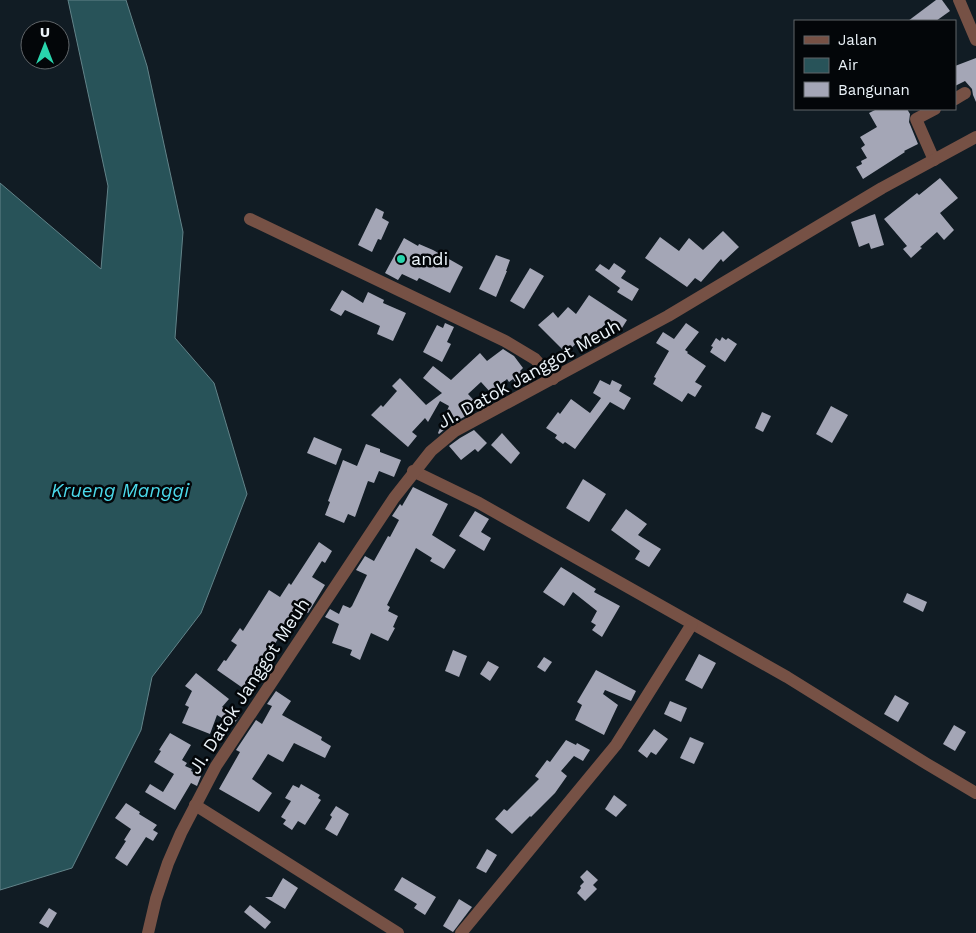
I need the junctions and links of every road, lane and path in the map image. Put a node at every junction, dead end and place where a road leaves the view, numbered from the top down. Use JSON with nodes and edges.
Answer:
{"nodes":[{"id":1,"x":959,"y":0,"type":"edge"},
{"id":2,"x":976,"y":40,"type":"edge"},
{"id":3,"x":933,"y":110,"type":"edge"},
{"id":4,"x":976,"y":137,"type":"edge"},
{"id":5,"x":934,"y":160,"type":"junction"},
{"id":6,"x":250,"y":219,"type":"dead end"},
{"id":7,"x":553,"y":379,"type":"junction"},
{"id":8,"x":413,"y":471,"type":"junction"},
{"id":9,"x":692,"y":624,"type":"junction"},
{"id":10,"x":976,"y":793,"type":"edge"},
{"id":11,"x":195,"y":805,"type":"junction"},
{"id":12,"x":148,"y":933,"type":"edge"},
{"id":13,"x":398,"y":933,"type":"edge"},
{"id":14,"x":461,"y":933,"type":"edge"}],
"edges":[{"from":1,"to":2,"type":"street"},
{"from":3,"to":5,"type":"street"},
{"from":4,"to":5,"type":"street","name":"JI. Datok Janggot Meuh"},
{"from":5,"to":7,"type":"street","name":"JI. Datok Janggot Meuh"},
{"from":6,"to":7,"type":"street"},
{"from":7,"to":8,"type":"street","name":"JI. Datok Janggot Meuh"},
{"from":8,"to":9,"type":"street"},
{"from":8,"to":11,"type":"street","name":"JI. Datok Janggot Meuh"},
{"from":9,"to":10,"type":"street"},
{"from":9,"to":14,"type":"street"},
{"from":11,"to":12,"type":"street","name":"JI. Datok Janggot Meuh"},
{"from":11,"to":13,"type":"street"}]}
